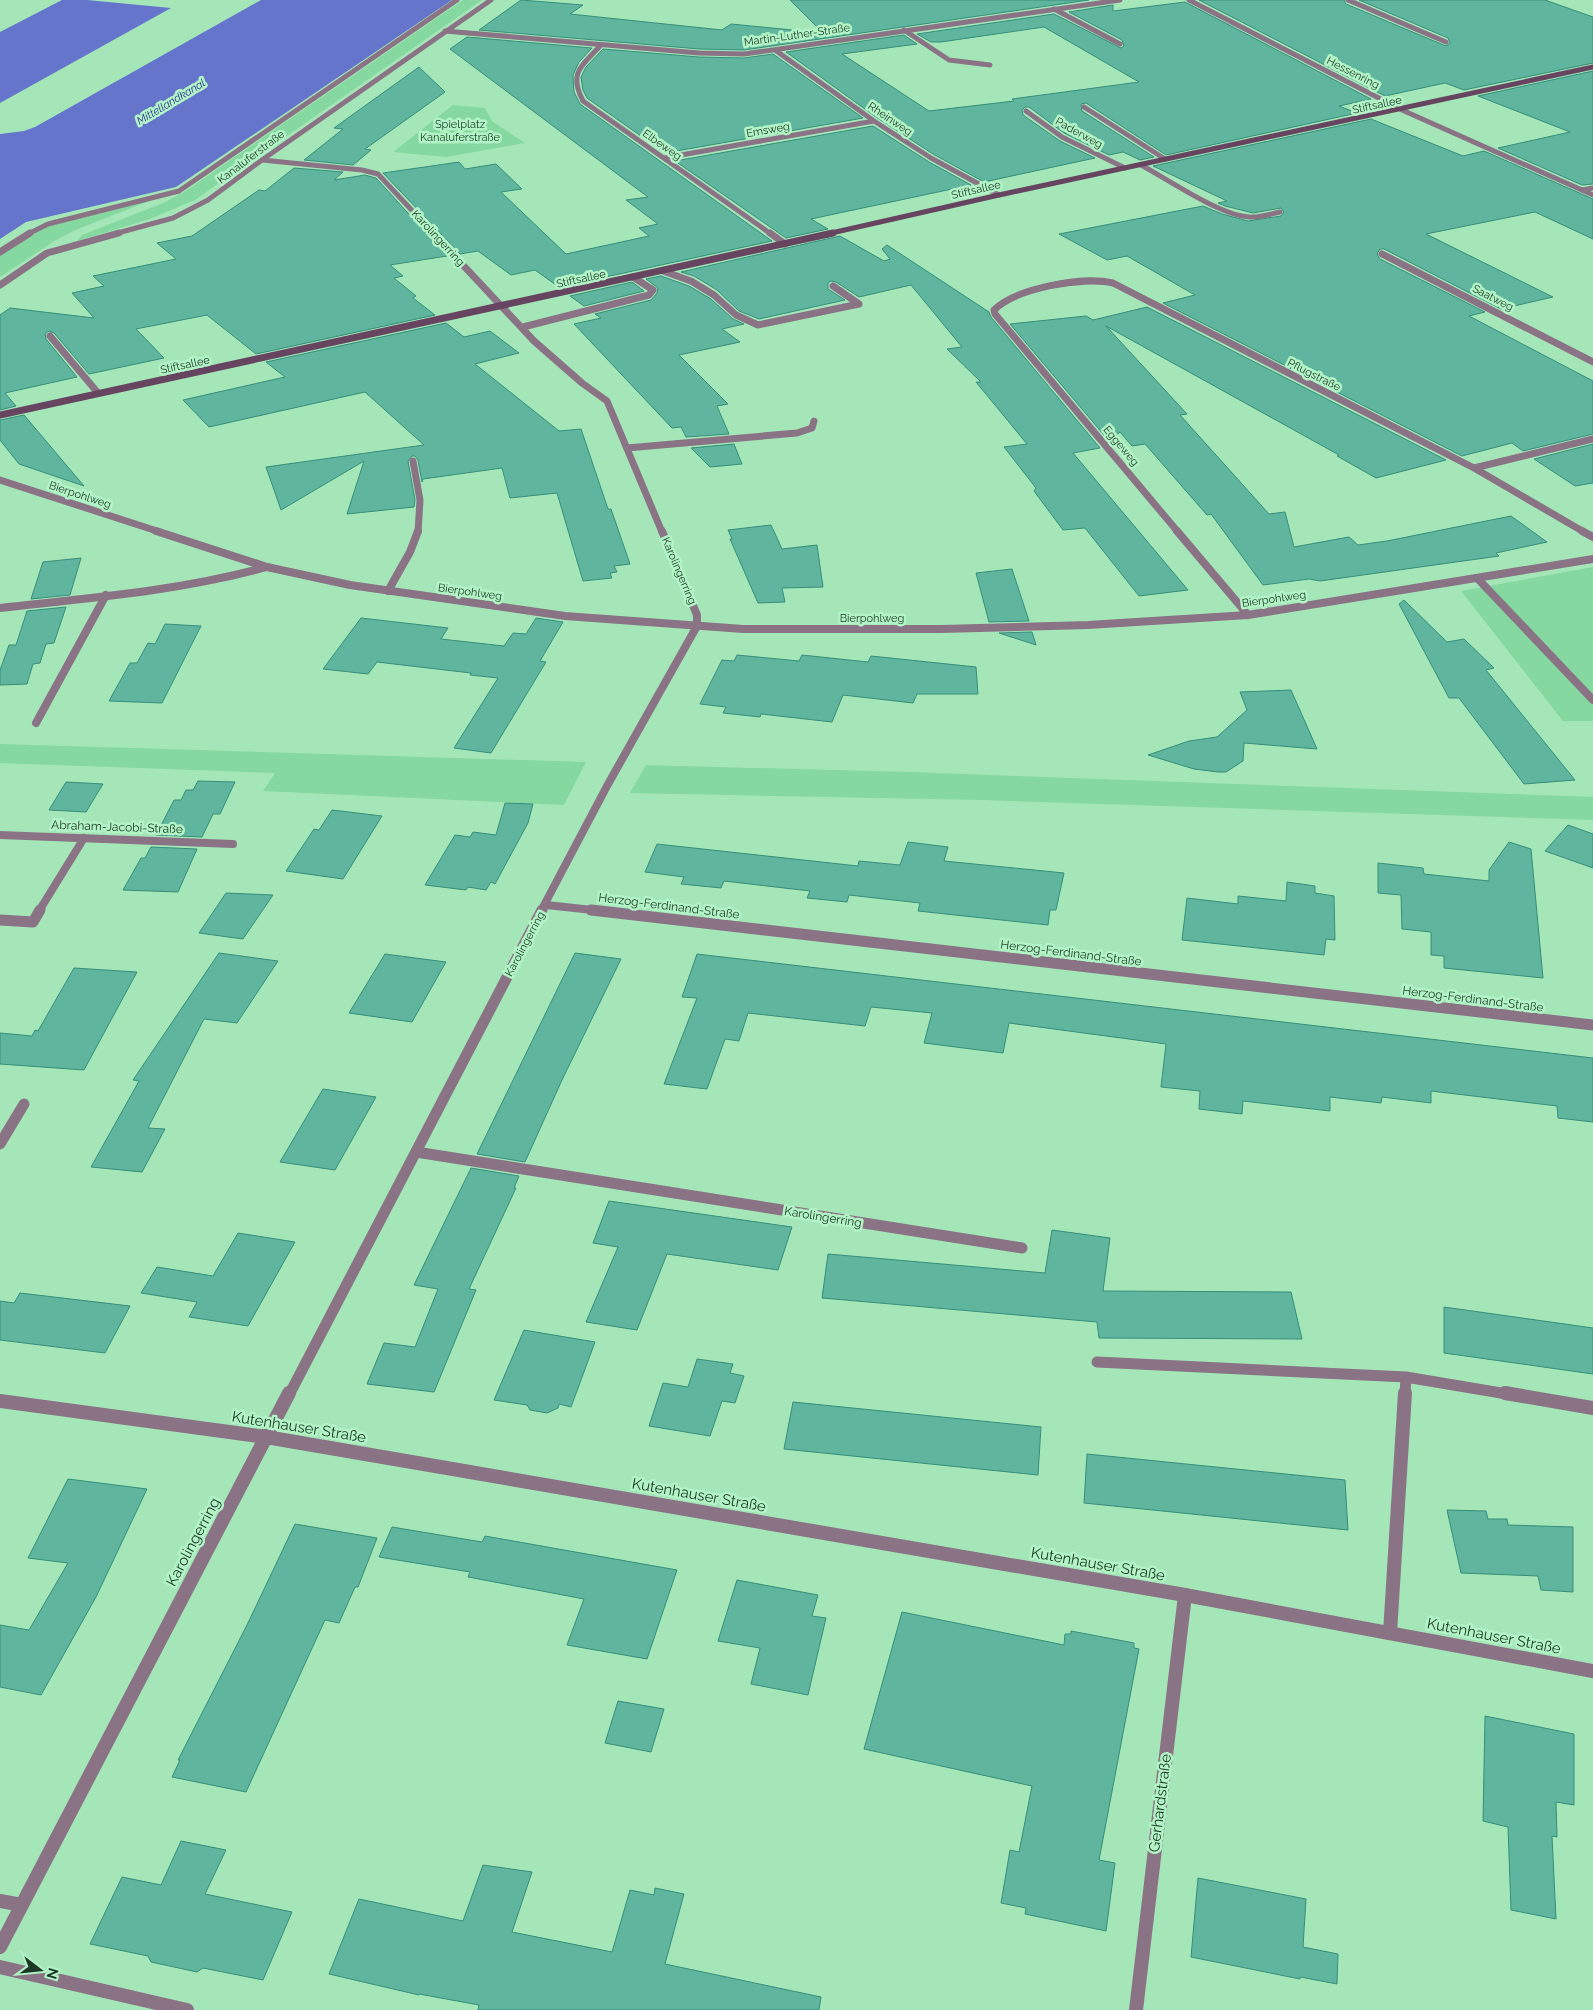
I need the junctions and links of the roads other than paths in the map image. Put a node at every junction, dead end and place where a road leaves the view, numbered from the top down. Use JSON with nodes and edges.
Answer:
{"nodes":[{"id":1,"x":457,"y":0,"type":"edge"},
{"id":2,"x":491,"y":0,"type":"edge"},
{"id":3,"x":1087,"y":0,"type":"edge"},
{"id":4,"x":1120,"y":0,"type":"edge"},
{"id":5,"x":1189,"y":0,"type":"edge"},
{"id":6,"x":1348,"y":0,"type":"edge"},
{"id":7,"x":1095,"y":3,"type":"junction"},
{"id":8,"x":1054,"y":9,"type":"junction"},
{"id":9,"x":904,"y":30,"type":"junction"},
{"id":10,"x":445,"y":31,"type":"junction"},
{"id":11,"x":1446,"y":42,"type":"dead end"},
{"id":12,"x":1120,"y":44,"type":"dead end"},
{"id":13,"x":601,"y":45,"type":"junction"},
{"id":14,"x":775,"y":50,"type":"junction"},
{"id":15,"x":990,"y":65,"type":"dead end"},
{"id":16,"x":1593,"y":67,"type":"edge"},
{"id":17,"x":1084,"y":107,"type":"dead end"},
{"id":18,"x":1402,"y":110,"type":"junction"},
{"id":19,"x":1026,"y":111,"type":"dead end"},
{"id":20,"x":874,"y":121,"type":"junction"},
{"id":21,"x":664,"y":158,"type":"junction"},
{"id":22,"x":262,"y":160,"type":"junction"},
{"id":23,"x":1165,"y":160,"type":"junction"},
{"id":24,"x":1141,"y":164,"type":"junction"},
{"id":25,"x":1125,"y":168,"type":"junction"},
{"id":26,"x":1593,"y":188,"type":"edge"},
{"id":27,"x":1582,"y":190,"type":"junction"},
{"id":28,"x":999,"y":195,"type":"junction"},
{"id":29,"x":1593,"y":195,"type":"edge"},
{"id":30,"x":1280,"y":212,"type":"dead end"},
{"id":31,"x":785,"y":244,"type":"junction"},
{"id":32,"x":0,"y":252,"type":"edge"},
{"id":33,"x":1382,"y":254,"type":"dead end"},
{"id":34,"x":663,"y":271,"type":"junction"},
{"id":35,"x":633,"y":277,"type":"junction"},
{"id":36,"x":0,"y":285,"type":"edge"},
{"id":37,"x":833,"y":286,"type":"dead end"},
{"id":38,"x":1013,"y":296,"type":"joint"},
{"id":39,"x":502,"y":306,"type":"junction"},
{"id":40,"x":523,"y":328,"type":"junction"},
{"id":41,"x":50,"y":336,"type":"dead end"},
{"id":42,"x":1593,"y":362,"type":"edge"},
{"id":43,"x":98,"y":393,"type":"junction"},
{"id":44,"x":0,"y":415,"type":"edge"},
{"id":45,"x":814,"y":421,"type":"dead end"},
{"id":46,"x":1593,"y":439,"type":"edge"},
{"id":47,"x":627,"y":448,"type":"junction"},
{"id":48,"x":413,"y":461,"type":"dead end"},
{"id":49,"x":1474,"y":468,"type":"junction"},
{"id":50,"x":0,"y":480,"type":"edge"},
{"id":51,"x":1593,"y":537,"type":"edge"},
{"id":52,"x":1593,"y":559,"type":"edge"},
{"id":53,"x":267,"y":567,"type":"junction"},
{"id":54,"x":1478,"y":580,"type":"junction"},
{"id":55,"x":388,"y":591,"type":"junction"},
{"id":56,"x":106,"y":595,"type":"junction"},
{"id":57,"x":0,"y":608,"type":"edge"},
{"id":58,"x":1248,"y":615,"type":"junction"},
{"id":59,"x":697,"y":626,"type":"junction"},
{"id":60,"x":1592,"y":700,"type":"edge"},
{"id":61,"x":36,"y":723,"type":"dead end"},
{"id":62,"x":0,"y":834,"type":"edge"},
{"id":63,"x":84,"y":838,"type":"junction"},
{"id":64,"x":233,"y":844,"type":"dead end"},
{"id":65,"x":546,"y":905,"type":"junction"},
{"id":66,"x":0,"y":920,"type":"edge"},
{"id":67,"x":1593,"y":1025,"type":"edge"},
{"id":68,"x":24,"y":1104,"type":"dead end"},
{"id":69,"x":0,"y":1144,"type":"edge"},
{"id":70,"x":416,"y":1152,"type":"junction"},
{"id":71,"x":1022,"y":1248,"type":"dead end"},
{"id":72,"x":1097,"y":1362,"type":"dead end"},
{"id":73,"x":1406,"y":1378,"type":"junction"},
{"id":74,"x":0,"y":1401,"type":"edge"},
{"id":75,"x":1593,"y":1408,"type":"edge"},
{"id":76,"x":266,"y":1437,"type":"junction"},
{"id":77,"x":1184,"y":1595,"type":"junction"},
{"id":78,"x":1390,"y":1633,"type":"junction"},
{"id":79,"x":1593,"y":1671,"type":"edge"},
{"id":80,"x":0,"y":1901,"type":"edge"},
{"id":81,"x":22,"y":1905,"type":"junction"},
{"id":82,"x":0,"y":1947,"type":"edge"},
{"id":83,"x":0,"y":1967,"type":"edge"},
{"id":84,"x":187,"y":2010,"type":"edge"},
{"id":85,"x":1136,"y":2010,"type":"edge"}],
"edges":[{"from":1,"to":32,"type":"street"},
{"from":2,"to":10,"type":"street","name":"Kanaluferstraße"},
{"from":3,"to":7,"type":"street"},
{"from":4,"to":7,"type":"street","name":"Martin-Luther-Straße"},
{"from":5,"to":18,"type":"street","name":"Hessenring"},
{"from":6,"to":11,"type":"street"},
{"from":7,"to":8,"type":"street","name":"Martin-Luther-Straße"},
{"from":8,"to":9,"type":"street","name":"Martin-Luther-Straße"},
{"from":8,"to":12,"type":"street"},
{"from":9,"to":14,"type":"street","name":"Martin-Luther-Straße"},
{"from":9,"to":15,"type":"street"},
{"from":10,"to":13,"type":"street","name":"Martin-Luther-Straße"},
{"from":10,"to":22,"type":"street","name":"Kanaluferstraße"},
{"from":13,"to":14,"type":"street","name":"Martin-Luther-Straße"},
{"from":13,"to":21,"type":"street","name":"Elbeweg"},
{"from":14,"to":20,"type":"street","name":"Rheinweg"},
{"from":16,"to":18,"type":"main road","name":"Stiftsallee"},
{"from":17,"to":23,"type":"street"},
{"from":18,"to":23,"type":"main road","name":"Stiftsallee"},
{"from":18,"to":27,"type":"street","name":"Hessenring"},
{"from":19,"to":25,"type":"street","name":"Paderweg"},
{"from":20,"to":21,"type":"street","name":"Emsweg"},
{"from":20,"to":28,"type":"street","name":"Rheinweg"},
{"from":21,"to":31,"type":"street","name":"Elbeweg"},
{"from":22,"to":36,"type":"street","name":"Kanaluferstraße"},
{"from":22,"to":39,"type":"street","name":"Karolingerring"},
{"from":23,"to":24,"type":"main road","name":"Stiftsallee"},
{"from":24,"to":25,"type":"main road","name":"Stiftsallee"},
{"from":24,"to":30,"type":"street"},
{"from":25,"to":28,"type":"main road","name":"Stiftsallee"},
{"from":26,"to":27,"type":"street"},
{"from":27,"to":29,"type":"street","name":"Hessenring"},
{"from":28,"to":31,"type":"main road","name":"Stiftsallee"},
{"from":31,"to":34,"type":"main road","name":"Stiftsallee"},
{"from":33,"to":42,"type":"street","name":"Saatweg"},
{"from":34,"to":35,"type":"main road","name":"Stiftsallee"},
{"from":34,"to":37,"type":"street"},
{"from":35,"to":39,"type":"main road","name":"Stiftsallee"},
{"from":35,"to":40,"type":"street"},
{"from":38,"to":49,"type":"street","name":"Pflugstraße"},
{"from":38,"to":58,"type":"street","name":"Eggeweg"},
{"from":39,"to":40,"type":"street","name":"Karolingerring"},
{"from":39,"to":43,"type":"main road","name":"Stiftsallee"},
{"from":40,"to":47,"type":"street","name":"Karolingerring"},
{"from":41,"to":43,"type":"street"},
{"from":43,"to":44,"type":"main road","name":"Stiftsallee"},
{"from":45,"to":47,"type":"street"},
{"from":46,"to":49,"type":"street"},
{"from":47,"to":59,"type":"street","name":"Karolingerring"},
{"from":48,"to":55,"type":"street"},
{"from":49,"to":51,"type":"street","name":"Pflugstraße"},
{"from":50,"to":53,"type":"street","name":"Bierpohlweg"},
{"from":52,"to":54,"type":"street","name":"Bierpohlweg"},
{"from":53,"to":55,"type":"street","name":"Bierpohlweg"},
{"from":53,"to":56,"type":"street","name":"Bierpohlweg"},
{"from":54,"to":58,"type":"street","name":"Bierpohlweg"},
{"from":54,"to":60,"type":"street"},
{"from":55,"to":59,"type":"street","name":"Bierpohlweg"},
{"from":56,"to":57,"type":"street","name":"Bierpohlweg"},
{"from":56,"to":61,"type":"street"},
{"from":58,"to":59,"type":"street","name":"Bierpohlweg"},
{"from":59,"to":65,"type":"street","name":"Karolingerring"},
{"from":62,"to":63,"type":"street","name":"Abraham-Jacobi-Straße"},
{"from":63,"to":64,"type":"street","name":"Abraham-Jacobi-Straße"},
{"from":63,"to":66,"type":"street"},
{"from":65,"to":67,"type":"street","name":"Herzog-Ferdinand-Straße"},
{"from":65,"to":70,"type":"street","name":"Karolingerring"},
{"from":68,"to":69,"type":"street"},
{"from":70,"to":71,"type":"street","name":"Karolingerring"},
{"from":70,"to":76,"type":"street","name":"Karolingerring"},
{"from":72,"to":73,"type":"street"},
{"from":73,"to":75,"type":"street"},
{"from":73,"to":78,"type":"street"},
{"from":74,"to":76,"type":"street","name":"Kutenhauser Straße"},
{"from":76,"to":77,"type":"street","name":"Kutenhauser Straße"},
{"from":76,"to":81,"type":"street","name":"Karolingerring"},
{"from":77,"to":78,"type":"street","name":"Kutenhauser Straße"},
{"from":77,"to":85,"type":"street","name":"Gerhardstraße"},
{"from":78,"to":79,"type":"street","name":"Kutenhauser Straße"},
{"from":80,"to":81,"type":"street"},
{"from":81,"to":82,"type":"street","name":"Karolingerring"},
{"from":83,"to":84,"type":"street"}]}
